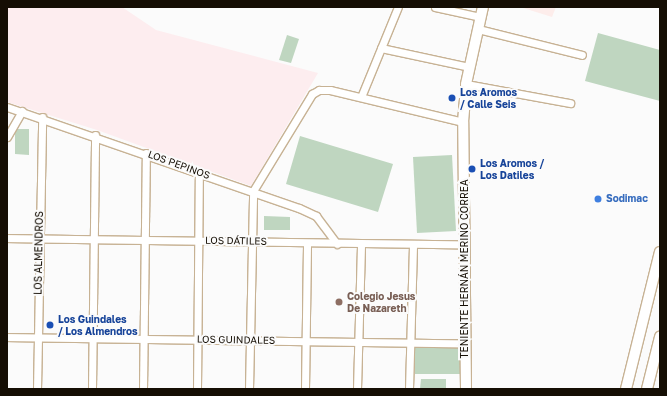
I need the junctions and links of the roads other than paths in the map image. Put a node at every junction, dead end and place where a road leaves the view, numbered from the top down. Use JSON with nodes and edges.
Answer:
{"nodes":[{"id":1,"x":398,"y":7,"type":"edge"},
{"id":2,"x":435,"y":7,"type":"edge"},
{"id":3,"x":481,"y":12,"type":"edge"},
{"id":4,"x":478,"y":29,"type":"junction"},
{"id":5,"x":381,"y":48,"type":"junction"},
{"id":6,"x":582,"y":55,"type":"dead end"},
{"id":7,"x":470,"y":67,"type":"junction"},
{"id":8,"x":466,"y":84,"type":"junction"},
{"id":9,"x":361,"y":97,"type":"junction"},
{"id":10,"x":570,"y":103,"type":"dead end"},
{"id":11,"x":7,"y":107,"type":"edge"},
{"id":12,"x":22,"y":111,"type":"junction"},
{"id":13,"x":42,"y":117,"type":"junction"},
{"id":14,"x":463,"y":122,"type":"junction"},
{"id":15,"x":95,"y":135,"type":"junction"},
{"id":16,"x":7,"y":137,"type":"edge"},
{"id":17,"x":146,"y":153,"type":"junction"},
{"id":18,"x":199,"y":172,"type":"junction"},
{"id":19,"x":253,"y":191,"type":"junction"},
{"id":20,"x":7,"y":238,"type":"edge"},
{"id":21,"x":38,"y":238,"type":"junction"},
{"id":22,"x":93,"y":239,"type":"junction"},
{"id":23,"x":145,"y":240,"type":"junction"},
{"id":24,"x":198,"y":240,"type":"junction"},
{"id":25,"x":252,"y":240,"type":"junction"},
{"id":26,"x":307,"y":242,"type":"junction"},
{"id":27,"x":337,"y":244,"type":"junction"},
{"id":28,"x":413,"y":244,"type":"junction"},
{"id":29,"x":465,"y":244,"type":"junction"},
{"id":30,"x":360,"y":245,"type":"junction"},
{"id":31,"x":660,"y":252,"type":"edge"},
{"id":32,"x":7,"y":337,"type":"edge"},
{"id":33,"x":38,"y":337,"type":"junction"},
{"id":34,"x":660,"y":337,"type":"edge"},
{"id":35,"x":92,"y":338,"type":"junction"},
{"id":36,"x":144,"y":339,"type":"junction"},
{"id":37,"x":197,"y":339,"type":"junction"},
{"id":38,"x":249,"y":340,"type":"junction"},
{"id":39,"x":306,"y":341,"type":"junction"},
{"id":40,"x":357,"y":341,"type":"junction"},
{"id":41,"x":409,"y":342,"type":"junction"},
{"id":42,"x":465,"y":343,"type":"junction"},
{"id":43,"x":37,"y":389,"type":"edge"},
{"id":44,"x":92,"y":389,"type":"edge"},
{"id":45,"x":144,"y":389,"type":"edge"},
{"id":46,"x":197,"y":389,"type":"edge"},
{"id":47,"x":249,"y":389,"type":"edge"},
{"id":48,"x":305,"y":389,"type":"edge"},
{"id":49,"x":357,"y":389,"type":"edge"},
{"id":50,"x":409,"y":389,"type":"edge"},
{"id":51,"x":466,"y":389,"type":"edge"},
{"id":52,"x":626,"y":389,"type":"edge"},
{"id":53,"x":647,"y":389,"type":"edge"}],
"edges":[{"from":1,"to":5,"type":"street"},
{"from":2,"to":3,"type":"street"},
{"from":3,"to":4,"type":"street","name":"TENIENTE HERNÁN MERINO CORREA"},
{"from":4,"to":6,"type":"street"},
{"from":4,"to":7,"type":"street","name":"TENIENTE HERNÁN MERINO CORREA"},
{"from":5,"to":7,"type":"street"},
{"from":5,"to":9,"type":"street"},
{"from":7,"to":8,"type":"street","name":"TENIENTE HERNÁN MERINO CORREA"},
{"from":8,"to":10,"type":"street"},
{"from":8,"to":14,"type":"street","name":"TENIENTE HERNÁN MERINO CORREA"},
{"from":9,"to":14,"type":"street"},
{"from":9,"to":19,"type":"street"},
{"from":11,"to":12,"type":"street","name":"LOS PEPINOS"},
{"from":12,"to":13,"type":"street","name":"LOS PEPINOS"},
{"from":12,"to":16,"type":"street"},
{"from":13,"to":15,"type":"street","name":"LOS PEPINOS"},
{"from":13,"to":21,"type":"street","name":"LOS ALMENDROS"},
{"from":14,"to":29,"type":"street","name":"TENIENTE HERNÁN MERINO CORREA"},
{"from":15,"to":17,"type":"street","name":"LOS PEPINOS"},
{"from":15,"to":22,"type":"street"},
{"from":17,"to":18,"type":"street","name":"LOS PEPINOS"},
{"from":17,"to":23,"type":"street"},
{"from":18,"to":19,"type":"street","name":"LOS PEPINOS"},
{"from":18,"to":24,"type":"street"},
{"from":19,"to":25,"type":"street"},
{"from":19,"to":27,"type":"street","name":"LOS PEPINOS"},
{"from":20,"to":21,"type":"street","name":"LOS DÁTILES"},
{"from":21,"to":22,"type":"street","name":"LOS DÁTILES"},
{"from":21,"to":33,"type":"street","name":"LOS ALMENDROS"},
{"from":22,"to":23,"type":"street","name":"LOS DÁTILES"},
{"from":22,"to":35,"type":"street"},
{"from":23,"to":24,"type":"street","name":"LOS DÁTILES"},
{"from":23,"to":36,"type":"street"},
{"from":24,"to":25,"type":"street","name":"LOS DÁTILES"},
{"from":24,"to":37,"type":"street"},
{"from":25,"to":26,"type":"street","name":"LOS DÁTILES"},
{"from":25,"to":38,"type":"street"},
{"from":26,"to":27,"type":"street","name":"LOS DÁTILES"},
{"from":26,"to":39,"type":"street"},
{"from":27,"to":30,"type":"street","name":"LOS DÁTILES"},
{"from":28,"to":29,"type":"street","name":"LOS DÁTILES"},
{"from":28,"to":30,"type":"street","name":"LOS DÁTILES"},
{"from":28,"to":41,"type":"street"},
{"from":29,"to":42,"type":"street","name":"TENIENTE HERNÁN MERINO CORREA"},
{"from":30,"to":40,"type":"street"},
{"from":31,"to":52,"type":"street"},
{"from":32,"to":33,"type":"street","name":"LOS GUINDALES"},
{"from":33,"to":35,"type":"street","name":"LOS GUINDALES"},
{"from":33,"to":43,"type":"street","name":"LOS ALMENDROS"},
{"from":34,"to":53,"type":"street"},
{"from":35,"to":36,"type":"street","name":"LOS GUINDALES"},
{"from":35,"to":44,"type":"street"},
{"from":36,"to":37,"type":"street","name":"LOS GUINDALES"},
{"from":36,"to":45,"type":"street"},
{"from":37,"to":38,"type":"street","name":"LOS GUINDALES"},
{"from":37,"to":46,"type":"street"},
{"from":38,"to":39,"type":"street","name":"LOS GUINDALES"},
{"from":38,"to":47,"type":"street"},
{"from":39,"to":40,"type":"street","name":"LOS GUINDALES"},
{"from":39,"to":48,"type":"street"},
{"from":40,"to":41,"type":"street","name":"LOS GUINDALES"},
{"from":40,"to":49,"type":"street"},
{"from":41,"to":42,"type":"street","name":"LOS GUINDALES"},
{"from":41,"to":50,"type":"street"},
{"from":42,"to":51,"type":"street","name":"TENIENTE HERNÁN MERINO CORREA"}]}
